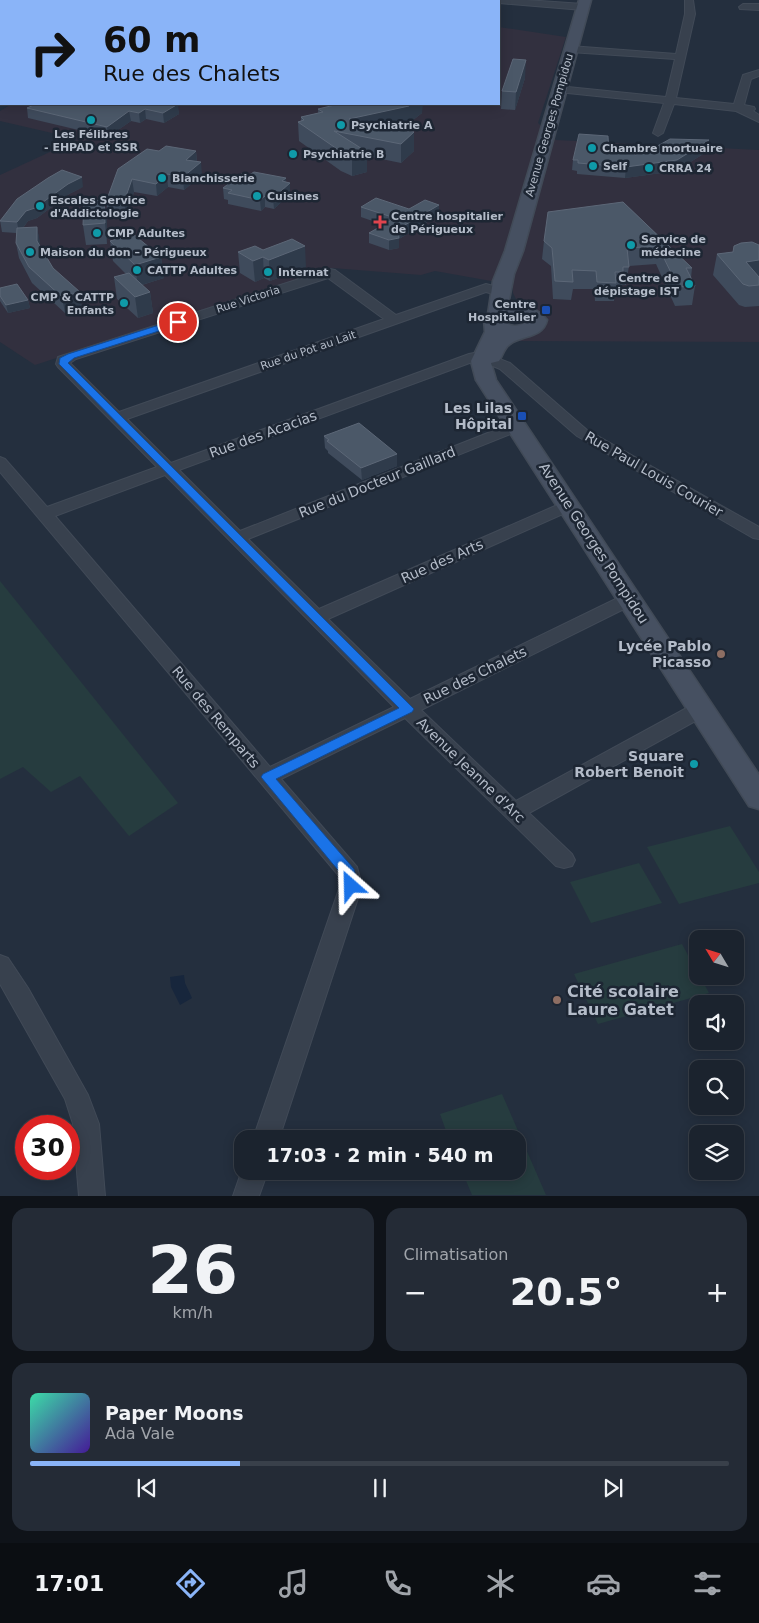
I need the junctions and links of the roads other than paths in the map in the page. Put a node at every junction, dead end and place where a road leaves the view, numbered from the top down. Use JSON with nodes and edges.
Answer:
{"nodes":[{"id":1,"x":500,"y":0,"type":"edge"},
{"id":2,"x":689,"y":0,"type":"edge"},
{"id":3,"x":584,"y":3,"type":"edge"},
{"id":4,"x":743,"y":6,"type":"dead end"},
{"id":5,"x":759,"y":6,"type":"edge"},
{"id":6,"x":570,"y":49,"type":"junction"},
{"id":7,"x":681,"y":56,"type":"junction"},
{"id":8,"x":759,"y":73,"type":"edge"},
{"id":9,"x":558,"y":89,"type":"junction"},
{"id":10,"x":670,"y":100,"type":"junction"},
{"id":11,"x":738,"y":108,"type":"junction"},
{"id":12,"x":759,"y":110,"type":"edge"},
{"id":13,"x":759,"y":120,"type":"edge"},
{"id":14,"x":658,"y":133,"type":"dead end"},
{"id":15,"x":514,"y":250,"type":"junction"},
{"id":16,"x":500,"y":292,"type":"junction"},
{"id":17,"x":527,"y":312,"type":"junction"},
{"id":18,"x":496,"y":319,"type":"junction"},
{"id":19,"x":394,"y":320,"type":"junction"},
{"id":20,"x":515,"y":332,"type":"junction"},
{"id":21,"x":486,"y":358,"type":"junction"},
{"id":22,"x":63,"y":360,"type":"joint"},
{"id":23,"x":116,"y":418,"type":"junction"},
{"id":24,"x":518,"y":426,"type":"junction"},
{"id":25,"x":0,"y":462,"type":"edge"},
{"id":26,"x":168,"y":469,"type":"junction"},
{"id":27,"x":568,"y":506,"type":"junction"},
{"id":28,"x":45,"y":514,"type":"junction"},
{"id":29,"x":759,"y":534,"type":"edge"},
{"id":30,"x":237,"y":538,"type":"junction"},
{"id":31,"x":630,"y":599,"type":"junction"},
{"id":32,"x":316,"y":617,"type":"junction"},
{"id":33,"x":408,"y":709,"type":"junction"},
{"id":34,"x":701,"y":709,"type":"junction"},
{"id":35,"x":267,"y":777,"type":"junction"},
{"id":36,"x":759,"y":798,"type":"edge"},
{"id":37,"x":514,"y":812,"type":"junction"},
{"id":38,"x":564,"y":860,"type":"dead end"},
{"id":39,"x":0,"y":966,"type":"edge"},
{"id":40,"x":269,"y":1130,"type":"edge"},
{"id":41,"x":251,"y":1180,"type":"edge"},
{"id":42,"x":92,"y":1196,"type":"edge"},
{"id":43,"x":246,"y":1196,"type":"edge"}],
"edges":[{"from":1,"to":3,"type":"street"},
{"from":2,"to":7,"type":"street"},
{"from":3,"to":6,"type":"main road","name":"Avenue Georges Pompidou"},
{"from":4,"to":5,"type":"street"},
{"from":6,"to":7,"type":"street"},
{"from":6,"to":9,"type":"main road","name":"Avenue Georges Pompidou"},
{"from":7,"to":10,"type":"street"},
{"from":8,"to":11,"type":"street"},
{"from":9,"to":10,"type":"street"},
{"from":9,"to":15,"type":"main road","name":"Avenue Georges Pompidou"},
{"from":10,"to":11,"type":"street"},
{"from":10,"to":14,"type":"street"},
{"from":11,"to":12,"type":"street"},
{"from":11,"to":13,"type":"street"},
{"from":15,"to":16,"type":"main road","name":"Avenue Georges Pompidou"},
{"from":15,"to":17,"type":"main road","name":"Avenue Georges Pompidou"},
{"from":16,"to":18,"type":"main road","name":"Avenue Georges Pompidou"},
{"from":16,"to":19,"type":"street","name":"Rue du Pot au Lait"},
{"from":17,"to":18,"type":"main road"},
{"from":17,"to":20,"type":"main road"},
{"from":18,"to":20,"type":"main road"},
{"from":18,"to":21,"type":"main road","name":"Avenue Georges Pompidou"},
{"from":19,"to":22,"type":"street","name":"Rue Victoria"},
{"from":19,"to":23,"type":"street","name":"Rue du Pot au Lait"},
{"from":20,"to":21,"type":"main road"},
{"from":21,"to":24,"type":"main road","name":"Avenue Georges Pompidou"},
{"from":21,"to":26,"type":"street","name":"Rue des Acacias"},
{"from":21,"to":29,"type":"street","name":"Rue Paul Louis Courier"},
{"from":22,"to":23,"type":"street","name":"Avenue Jeanne d'Arc"},
{"from":23,"to":26,"type":"street","name":"Avenue Jeanne d'Arc"},
{"from":24,"to":27,"type":"main road","name":"Avenue Georges Pompidou"},
{"from":24,"to":30,"type":"street","name":"Rue du Docteur Gaillard"},
{"from":25,"to":28,"type":"street","name":"Rue des Remparts"},
{"from":26,"to":28,"type":"street","name":"Rue des Acacias"},
{"from":26,"to":30,"type":"street","name":"Avenue Jeanne d'Arc"},
{"from":27,"to":31,"type":"main road","name":"Avenue Georges Pompidou"},
{"from":27,"to":32,"type":"street","name":"Rue des Arts"},
{"from":28,"to":35,"type":"street","name":"Rue des Remparts"},
{"from":30,"to":32,"type":"street","name":"Avenue Jeanne d'Arc"},
{"from":31,"to":33,"type":"street","name":"Rue des Chalets"},
{"from":31,"to":34,"type":"main road","name":"Avenue Georges Pompidou"},
{"from":32,"to":33,"type":"street","name":"Avenue Jeanne d'Arc"},
{"from":33,"to":35,"type":"street","name":"Rue des Chalets"},
{"from":33,"to":37,"type":"street","name":"Avenue Jeanne d'Arc"},
{"from":34,"to":36,"type":"main road","name":"Avenue Georges Pompidou"},
{"from":34,"to":37,"type":"street"},
{"from":35,"to":40,"type":"street","name":"Rue des Remparts"},
{"from":37,"to":38,"type":"street","name":"Avenue Jeanne d'Arc"},
{"from":39,"to":42,"type":"street"},
{"from":41,"to":43,"type":"street"}]}
